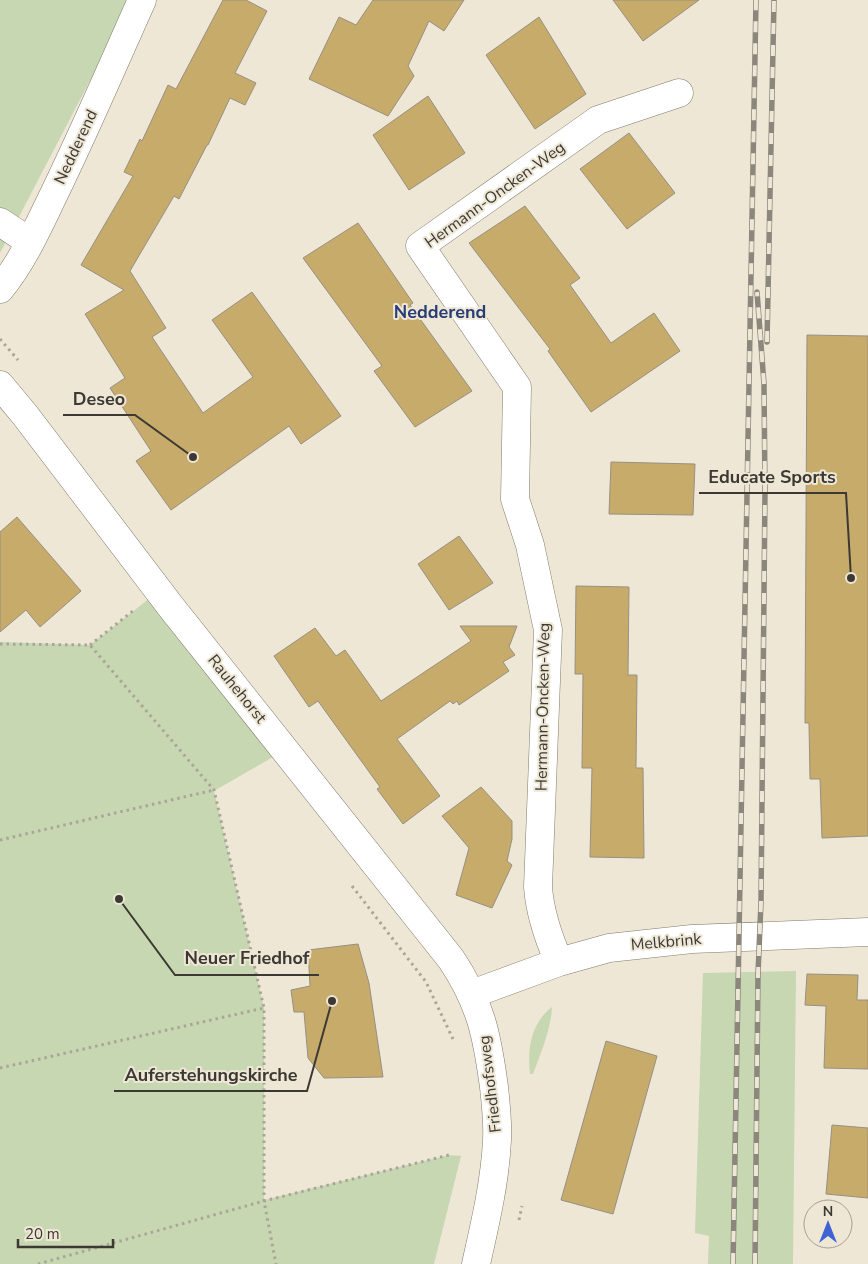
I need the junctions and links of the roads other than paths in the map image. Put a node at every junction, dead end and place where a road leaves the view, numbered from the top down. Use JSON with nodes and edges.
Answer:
{"nodes":[{"id":1,"x":142,"y":0,"type":"edge"},
{"id":2,"x":679,"y":93,"type":"dead end"},
{"id":3,"x":0,"y":222,"type":"edge"},
{"id":4,"x":30,"y":242,"type":"junction"},
{"id":5,"x":0,"y":290,"type":"edge"},
{"id":6,"x":0,"y":385,"type":"edge"},
{"id":7,"x":868,"y":932,"type":"edge"},
{"id":8,"x":560,"y":962,"type":"junction"},
{"id":9,"x":472,"y":994,"type":"junction"},
{"id":10,"x":476,"y":1264,"type":"edge"}],
"edges":[{"from":1,"to":4,"type":"street","name":"Nedderend"},
{"from":2,"to":8,"type":"street","name":"Hermann-Oncken-Weg"},
{"from":3,"to":4,"type":"street"},
{"from":4,"to":5,"type":"street","name":"Nedderend"},
{"from":6,"to":9,"type":"street","name":"Rauhehorst"},
{"from":7,"to":8,"type":"street","name":"Melkbrink"},
{"from":8,"to":9,"type":"street","name":"Melkbrink"},
{"from":9,"to":10,"type":"street","name":"Friedhofsweg"}]}
